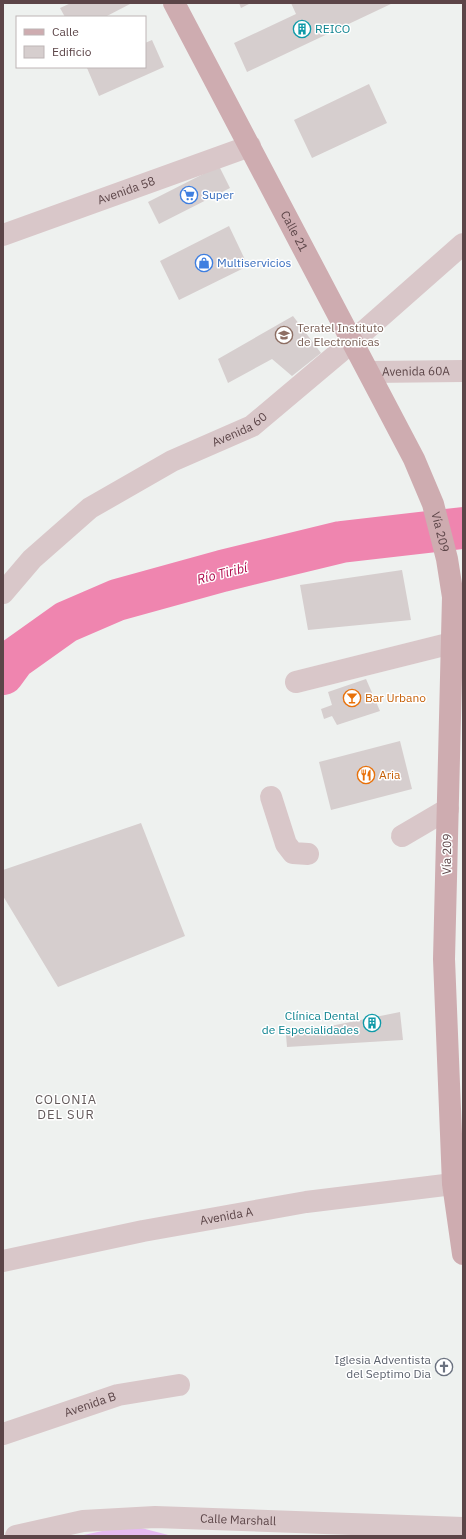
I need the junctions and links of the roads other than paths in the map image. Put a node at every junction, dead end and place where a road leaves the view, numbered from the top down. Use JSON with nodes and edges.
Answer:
{"nodes":[{"id":1,"x":174,"y":3,"type":"edge"},
{"id":2,"x":250,"y":146,"type":"junction"},
{"id":3,"x":3,"y":235,"type":"edge"},
{"id":4,"x":463,"y":244,"type":"edge"},
{"id":5,"x":353,"y":342,"type":"junction"},
{"id":6,"x":463,"y":371,"type":"edge"},
{"id":7,"x":369,"y":372,"type":"junction"},
{"id":8,"x":414,"y":459,"type":"joint"},
{"id":9,"x":3,"y":593,"type":"edge"},
{"id":10,"x":457,"y":643,"type":"edge"},
{"id":11,"x":296,"y":682,"type":"dead end"},
{"id":12,"x":270,"y":797,"type":"dead end"},
{"id":13,"x":448,"y":809,"type":"junction"},
{"id":14,"x":402,"y":836,"type":"dead end"},
{"id":15,"x":308,"y":854,"type":"dead end"},
{"id":16,"x":453,"y":1184,"type":"junction"},
{"id":17,"x":463,"y":1254,"type":"edge"},
{"id":18,"x":3,"y":1262,"type":"edge"},
{"id":19,"x":179,"y":1385,"type":"dead end"},
{"id":20,"x":3,"y":1434,"type":"edge"},
{"id":21,"x":463,"y":1528,"type":"edge"},
{"id":22,"x":16,"y":1536,"type":"edge"}],
"edges":[{"from":1,"to":2,"type":"main road","name":"Calle 21"},
{"from":2,"to":3,"type":"street","name":"Avenida 58"},
{"from":2,"to":5,"type":"main road","name":"Calle 21"},
{"from":4,"to":5,"type":"street","name":"Avenida 60"},
{"from":5,"to":7,"type":"main road","name":"Calle 21"},
{"from":5,"to":9,"type":"street","name":"Avenida 60"},
{"from":6,"to":7,"type":"street","name":"Avenida 60A"},
{"from":7,"to":8,"type":"main road","name":"Calle 21"},
{"from":8,"to":10,"type":"main road","name":"Vía 209"},
{"from":10,"to":11,"type":"street"},
{"from":10,"to":13,"type":"main road","name":"Vía 209"},
{"from":12,"to":15,"type":"street"},
{"from":13,"to":14,"type":"street"},
{"from":13,"to":16,"type":"main road","name":"Vía 209"},
{"from":16,"to":17,"type":"main road","name":"Vía 209"},
{"from":16,"to":18,"type":"street","name":"Avenida A"},
{"from":19,"to":20,"type":"street","name":"Avenida B"},
{"from":21,"to":22,"type":"street","name":"Calle Marshall"}]}
